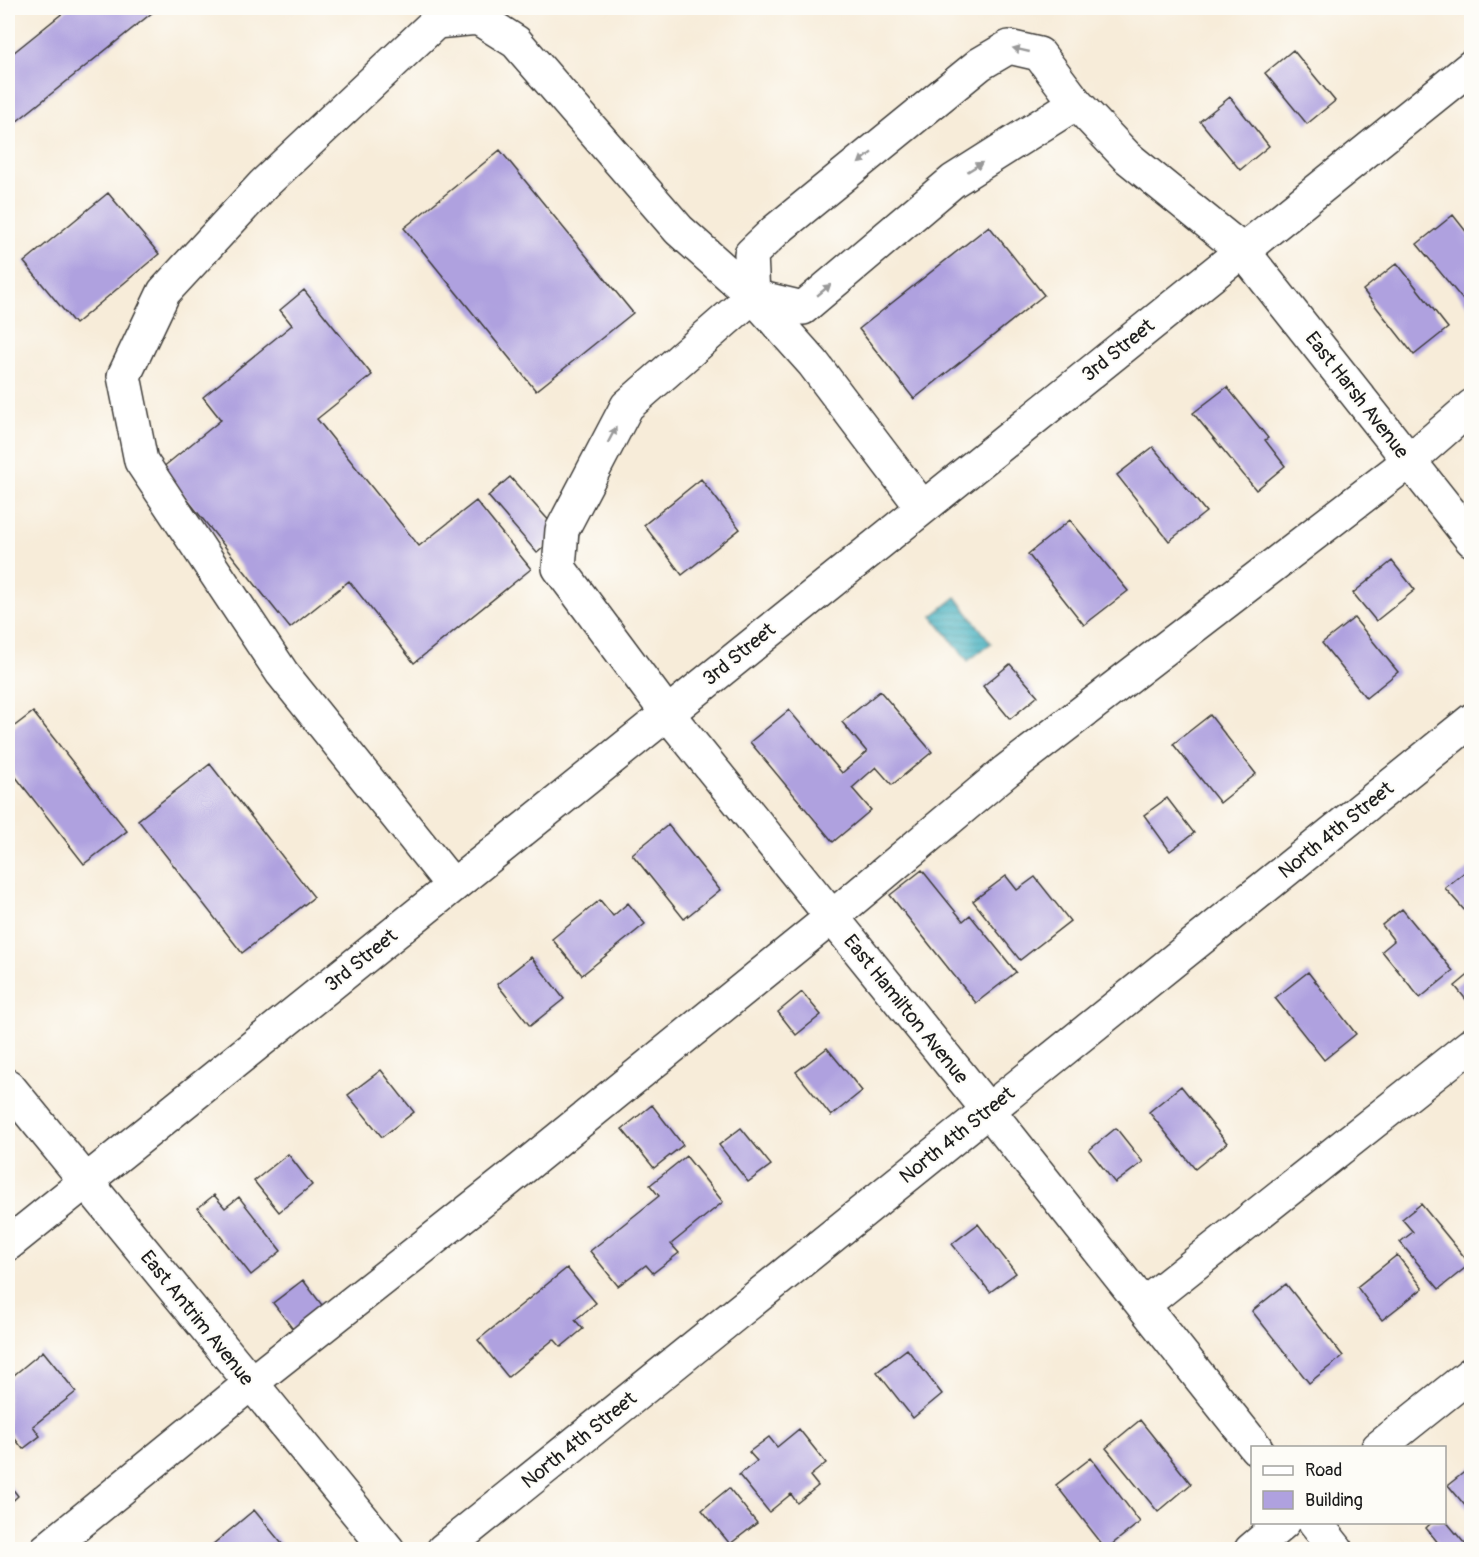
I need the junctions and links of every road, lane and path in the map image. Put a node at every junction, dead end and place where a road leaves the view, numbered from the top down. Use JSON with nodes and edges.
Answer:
{"nodes":[{"id":1,"x":1472,"y":66,"type":"edge"},
{"id":2,"x":1076,"y":104,"type":"junction"},
{"id":3,"x":1243,"y":251,"type":"junction"},
{"id":4,"x":753,"y":296,"type":"junction"},
{"id":5,"x":1472,"y":406,"type":"edge"},
{"id":6,"x":1409,"y":461,"type":"junction"},
{"id":7,"x":922,"y":507,"type":"junction"},
{"id":8,"x":1472,"y":540,"type":"edge"},
{"id":9,"x":667,"y":713,"type":"junction"},
{"id":10,"x":1472,"y":720,"type":"edge"},
{"id":11,"x":453,"y":886,"type":"junction"},
{"id":12,"x":832,"y":917,"type":"junction"},
{"id":13,"x":1472,"y":1044,"type":"edge"},
{"id":14,"x":8,"y":1086,"type":"edge"},
{"id":15,"x":988,"y":1110,"type":"junction"},
{"id":16,"x":85,"y":1182,"type":"junction"},
{"id":17,"x":8,"y":1244,"type":"edge"},
{"id":18,"x":1143,"y":1305,"type":"junction"},
{"id":19,"x":1472,"y":1373,"type":"edge"},
{"id":20,"x":251,"y":1383,"type":"junction"},
{"id":21,"x":1254,"y":1446,"type":"edge"},
{"id":22,"x":1381,"y":1446,"type":"edge"},
{"id":23,"x":1282,"y":1524,"type":"edge"},
{"id":24,"x":1317,"y":1524,"type":"edge"},
{"id":25,"x":46,"y":1550,"type":"edge"},
{"id":26,"x":388,"y":1550,"type":"edge"},
{"id":27,"x":443,"y":1550,"type":"edge"},
{"id":28,"x":1251,"y":1550,"type":"edge"},
{"id":29,"x":1337,"y":1550,"type":"edge"}],
"edges":[{"from":1,"to":3,"type":"street","name":"3rd Street"},
{"from":2,"to":3,"type":"street","name":"East Harsh Avenue"},
{"from":4,"to":2,"type":"street","one_way":true},
{"from":2,"to":4,"type":"street","name":"East Harsh Avenue","one_way":true},
{"from":3,"to":6,"type":"street","name":"East Harsh Avenue"},
{"from":3,"to":7,"type":"street","name":"3rd Street"},
{"from":4,"to":7,"type":"street"},
{"from":9,"to":4,"type":"street","name":"East Hamilton Avenue","one_way":true},
{"from":4,"to":11,"type":"street"},
{"from":5,"to":6,"type":"street"},
{"from":6,"to":8,"type":"street","name":"East Harsh Avenue"},
{"from":6,"to":12,"type":"street"},
{"from":7,"to":9,"type":"street","name":"3rd Street"},
{"from":9,"to":11,"type":"street","name":"3rd Street"},
{"from":9,"to":12,"type":"street","name":"East Hamilton Avenue"},
{"from":10,"to":15,"type":"street","name":"North 4th Street"},
{"from":11,"to":16,"type":"street","name":"3rd Street"},
{"from":12,"to":15,"type":"street","name":"East Hamilton Avenue"},
{"from":12,"to":20,"type":"street"},
{"from":13,"to":18,"type":"street"},
{"from":14,"to":16,"type":"street","name":"East Antrim Avenue"},
{"from":15,"to":18,"type":"street","name":"East Hamilton Avenue"},
{"from":15,"to":27,"type":"street","name":"North 4th Street"},
{"from":16,"to":17,"type":"street","name":"3rd Street"},
{"from":16,"to":20,"type":"street","name":"East Antrim Avenue"},
{"from":18,"to":21,"type":"street","name":"East Hamilton Avenue"},
{"from":19,"to":22,"type":"street"},
{"from":20,"to":25,"type":"street"},
{"from":20,"to":26,"type":"street","name":"East Antrim Avenue"},
{"from":23,"to":28,"type":"street"},
{"from":24,"to":29,"type":"street"}]}
